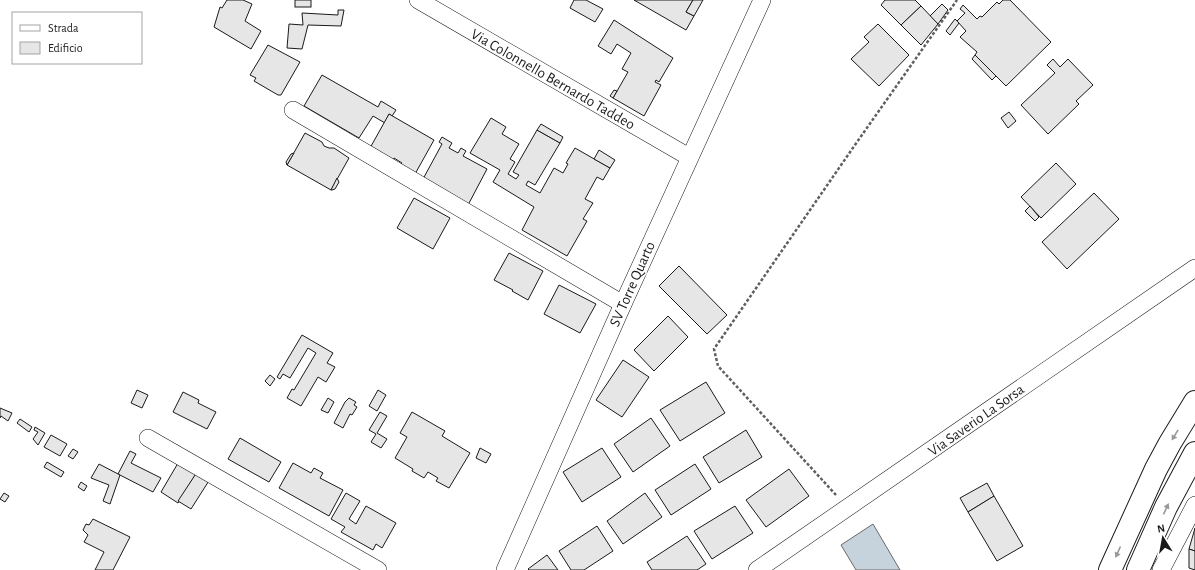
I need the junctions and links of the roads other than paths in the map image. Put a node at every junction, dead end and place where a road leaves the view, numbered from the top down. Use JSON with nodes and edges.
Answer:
{"nodes":[{"id":1,"x":418,"y":0,"type":"edge"},
{"id":2,"x":762,"y":0,"type":"edge"},
{"id":3,"x":293,"y":110,"type":"dead end"},
{"id":4,"x":689,"y":157,"type":"junction"},
{"id":5,"x":1195,"y":268,"type":"edge"},
{"id":6,"x":623,"y":304,"type":"junction"},
{"id":7,"x":1195,"y":402,"type":"edge"},
{"id":8,"x":148,"y":438,"type":"dead end"},
{"id":9,"x":1195,"y":452,"type":"edge"},
{"id":10,"x":1195,"y":505,"type":"edge"},
{"id":11,"x":1147,"y":569,"type":"edge"},
{"id":12,"x":378,"y":570,"type":"edge"},
{"id":13,"x":505,"y":570,"type":"edge"},
{"id":14,"x":757,"y":570,"type":"edge"},
{"id":15,"x":1110,"y":570,"type":"edge"}],
"edges":[{"from":1,"to":4,"type":"street","name":"Via Colonnello Bernardo Taddeo"},
{"from":2,"to":4,"type":"street","name":"SV Torre Quarto"},
{"from":3,"to":6,"type":"street"},
{"from":4,"to":6,"type":"street","name":"SV Torre Quarto"},
{"from":5,"to":14,"type":"street","name":"Via Saverio La Sorsa"},
{"from":6,"to":13,"type":"street","name":"SV Torre Quarto"},
{"from":7,"to":15,"type":"main road","one_way":true},
{"from":8,"to":12,"type":"street"},
{"from":11,"to":9,"type":"main road","one_way":true},
{"from":10,"to":11,"type":"street"}]}
